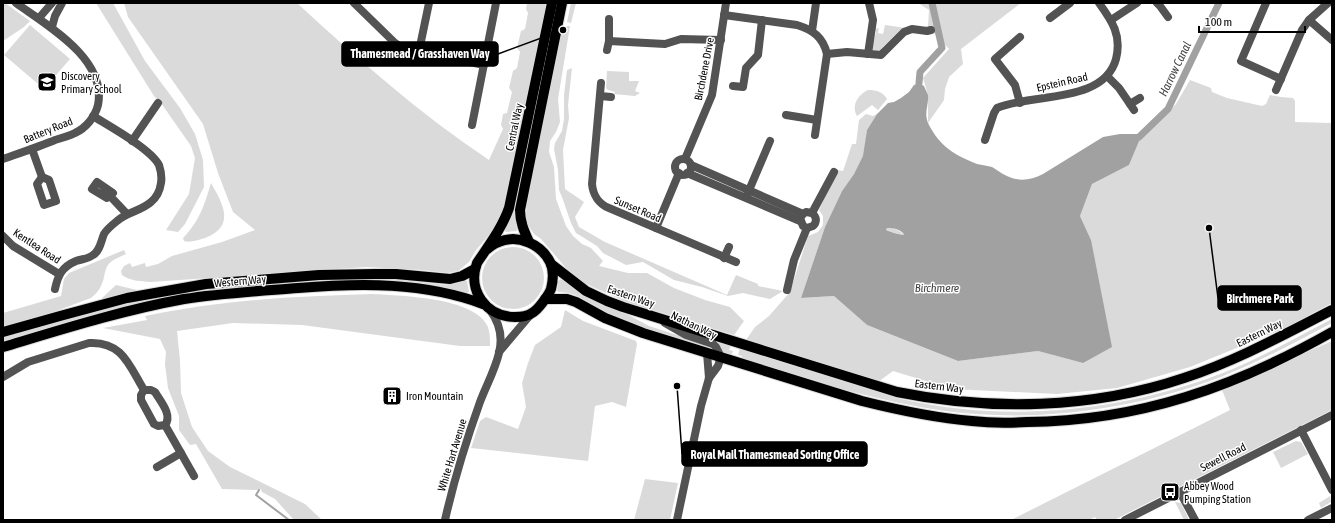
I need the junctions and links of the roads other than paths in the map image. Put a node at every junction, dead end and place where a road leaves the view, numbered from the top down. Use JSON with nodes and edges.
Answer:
{"nodes":[{"id":1,"x":52,"y":3,"type":"edge"},
{"id":2,"x":62,"y":3,"type":"edge"},
{"id":3,"x":354,"y":3,"type":"edge"},
{"id":4,"x":429,"y":3,"type":"edge"},
{"id":5,"x":496,"y":3,"type":"edge"},
{"id":6,"x":552,"y":3,"type":"edge"},
{"id":7,"x":562,"y":3,"type":"edge"},
{"id":8,"x":726,"y":3,"type":"edge"},
{"id":9,"x":816,"y":3,"type":"edge"},
{"id":10,"x":869,"y":3,"type":"edge"},
{"id":11,"x":1070,"y":3,"type":"edge"},
{"id":12,"x":1099,"y":3,"type":"edge"},
{"id":13,"x":1137,"y":3,"type":"edge"},
{"id":14,"x":1157,"y":3,"type":"edge"},
{"id":15,"x":1266,"y":3,"type":"edge"},
{"id":16,"x":1328,"y":3,"type":"edge"},
{"id":17,"x":18,"y":4,"type":"edge"},
{"id":18,"x":724,"y":15,"type":"junction"},
{"id":19,"x":39,"y":18,"type":"junction"},
{"id":20,"x":1050,"y":18,"type":"dead end"},
{"id":21,"x":1168,"y":18,"type":"dead end"},
{"id":22,"x":609,"y":19,"type":"dead end"},
{"id":23,"x":762,"y":20,"type":"junction"},
{"id":24,"x":1111,"y":20,"type":"junction"},
{"id":25,"x":1309,"y":20,"type":"junction"},
{"id":26,"x":52,"y":27,"type":"junction"},
{"id":27,"x":931,"y":30,"type":"dead end"},
{"id":28,"x":812,"y":31,"type":"junction"},
{"id":29,"x":1020,"y":37,"type":"dead end"},
{"id":30,"x":721,"y":40,"type":"junction"},
{"id":31,"x":1332,"y":40,"type":"edge"},
{"id":32,"x":609,"y":41,"type":"junction"},
{"id":33,"x":607,"y":50,"type":"dead end"},
{"id":34,"x":419,"y":51,"type":"junction"},
{"id":35,"x":827,"y":54,"type":"junction"},
{"id":36,"x":868,"y":54,"type":"junction"},
{"id":37,"x":484,"y":65,"type":"junction"},
{"id":38,"x":1106,"y":76,"type":"junction"},
{"id":39,"x":1280,"y":79,"type":"junction"},
{"id":40,"x":601,"y":84,"type":"dead end"},
{"id":41,"x":733,"y":86,"type":"dead end"},
{"id":42,"x":1276,"y":90,"type":"dead end"},
{"id":43,"x":600,"y":96,"type":"junction"},
{"id":44,"x":611,"y":97,"type":"dead end"},
{"id":45,"x":1140,"y":98,"type":"dead end"},
{"id":46,"x":158,"y":103,"type":"dead end"},
{"id":47,"x":1020,"y":103,"type":"junction"},
{"id":48,"x":786,"y":115,"type":"dead end"},
{"id":49,"x":93,"y":116,"type":"junction"},
{"id":50,"x":817,"y":120,"type":"junction"},
{"id":51,"x":472,"y":125,"type":"dead end"},
{"id":52,"x":815,"y":135,"type":"dead end"},
{"id":53,"x":985,"y":140,"type":"dead end"},
{"id":54,"x":132,"y":141,"type":"junction"},
{"id":55,"x":770,"y":141,"type":"dead end"},
{"id":56,"x":32,"y":149,"type":"junction"},
{"id":57,"x":3,"y":159,"type":"edge"},
{"id":58,"x":688,"y":166,"type":"junction"},
{"id":59,"x":834,"y":172,"type":"dead end"},
{"id":60,"x":679,"y":173,"type":"junction"},
{"id":61,"x":42,"y":177,"type":"dead end"},
{"id":62,"x":748,"y":194,"type":"junction"},
{"id":63,"x":110,"y":196,"type":"dead end"},
{"id":64,"x":812,"y":213,"type":"junction"},
{"id":65,"x":127,"y":214,"type":"junction"},
{"id":66,"x":802,"y":217,"type":"junction"},
{"id":67,"x":656,"y":228,"type":"junction"},
{"id":68,"x":807,"y":228,"type":"junction"},
{"id":69,"x":3,"y":236,"type":"edge"},
{"id":70,"x":529,"y":242,"type":"junction"},
{"id":71,"x":729,"y":247,"type":"dead end"},
{"id":72,"x":486,"y":250,"type":"junction"},
{"id":73,"x":724,"y":258,"type":"junction"},
{"id":74,"x":736,"y":262,"type":"dead end"},
{"id":75,"x":551,"y":264,"type":"junction"},
{"id":76,"x":475,"y":269,"type":"junction"},
{"id":77,"x":59,"y":274,"type":"junction"},
{"id":78,"x":55,"y":289,"type":"dead end"},
{"id":79,"x":787,"y":290,"type":"dead end"},
{"id":80,"x":545,"y":299,"type":"junction"},
{"id":81,"x":486,"y":307,"type":"junction"},
{"id":82,"x":1332,"y":310,"type":"edge"},
{"id":83,"x":532,"y":313,"type":"junction"},
{"id":84,"x":653,"y":316,"type":"junction"},
{"id":85,"x":3,"y":332,"type":"edge"},
{"id":86,"x":1332,"y":332,"type":"edge"},
{"id":87,"x":3,"y":347,"type":"edge"},
{"id":88,"x":499,"y":352,"type":"junction"},
{"id":89,"x":707,"y":353,"type":"junction"},
{"id":90,"x":721,"y":357,"type":"junction"},
{"id":91,"x":3,"y":377,"type":"edge"},
{"id":92,"x":709,"y":378,"type":"junction"},
{"id":93,"x":144,"y":390,"type":"junction"},
{"id":94,"x":1332,"y":415,"type":"edge"},
{"id":95,"x":165,"y":425,"type":"junction"},
{"id":96,"x":1301,"y":430,"type":"junction"},
{"id":97,"x":181,"y":453,"type":"junction"},
{"id":98,"x":157,"y":467,"type":"dead end"},
{"id":99,"x":194,"y":476,"type":"dead end"},
{"id":100,"x":1332,"y":490,"type":"edge"},
{"id":101,"x":1180,"y":492,"type":"junction"},
{"id":102,"x":1332,"y":508,"type":"edge"},
{"id":103,"x":445,"y":520,"type":"edge"},
{"id":104,"x":677,"y":520,"type":"edge"},
{"id":105,"x":1125,"y":520,"type":"edge"},
{"id":106,"x":1195,"y":520,"type":"edge"},
{"id":107,"x":1308,"y":520,"type":"edge"}],
"edges":[{"from":1,"to":19,"type":"street"},
{"from":2,"to":26,"type":"street"},
{"from":3,"to":34,"type":"street"},
{"from":4,"to":34,"type":"street"},
{"from":5,"to":37,"type":"street"},
{"from":6,"to":72,"type":"main road","name":"Central Way"},
{"from":7,"to":70,"type":"main road","name":"Central Way"},
{"from":8,"to":18,"type":"street","name":"Birchdene Drive"},
{"from":9,"to":28,"type":"street"},
{"from":10,"to":36,"type":"street"},
{"from":11,"to":20,"type":"street"},
{"from":12,"to":24,"type":"street","name":"Epstein Road"},
{"from":13,"to":24,"type":"street"},
{"from":14,"to":21,"type":"street"},
{"from":15,"to":39,"type":"street"},
{"from":16,"to":25,"type":"street"},
{"from":17,"to":19,"type":"street","name":"Battery Road"},
{"from":18,"to":23,"type":"street"},
{"from":18,"to":30,"type":"street","name":"Birchdene Drive"},
{"from":19,"to":26,"type":"street","name":"Battery Road"},
{"from":22,"to":32,"type":"street"},
{"from":23,"to":28,"type":"street"},
{"from":23,"to":41,"type":"street"},
{"from":24,"to":38,"type":"street","name":"Epstein Road"},
{"from":25,"to":31,"type":"street"},
{"from":25,"to":39,"type":"street"},
{"from":26,"to":49,"type":"street","name":"Battery Road"},
{"from":27,"to":36,"type":"street"},
{"from":28,"to":35,"type":"street"},
{"from":29,"to":47,"type":"street"},
{"from":30,"to":32,"type":"street"},
{"from":30,"to":58,"type":"street","name":"Birchdene Drive"},
{"from":32,"to":33,"type":"street"},
{"from":34,"to":37,"type":"street"},
{"from":35,"to":36,"type":"street"},
{"from":35,"to":50,"type":"street"},
{"from":37,"to":51,"type":"street"},
{"from":38,"to":45,"type":"street"},
{"from":38,"to":47,"type":"street","name":"Epstein Road"},
{"from":39,"to":42,"type":"street"},
{"from":40,"to":43,"type":"street","name":"Sunset Road"},
{"from":43,"to":44,"type":"street"},
{"from":43,"to":67,"type":"street","name":"Sunset Road"},
{"from":46,"to":54,"type":"street"},
{"from":47,"to":53,"type":"street","name":"Epstein Road"},
{"from":48,"to":50,"type":"street"},
{"from":49,"to":54,"type":"street"},
{"from":49,"to":56,"type":"street","name":"Battery Road"},
{"from":50,"to":52,"type":"street"},
{"from":54,"to":65,"type":"street"},
{"from":55,"to":62,"type":"street"},
{"from":56,"to":57,"type":"street","name":"Battery Road"},
{"from":56,"to":61,"type":"street"},
{"from":58,"to":60,"type":"street"},
{"from":58,"to":60,"type":"street","name":"Birchdene Drive"},
{"from":58,"to":62,"type":"street"},
{"from":59,"to":64,"type":"street"},
{"from":60,"to":67,"type":"street","name":"Birchdene Drive"},
{"from":62,"to":66,"type":"street"},
{"from":63,"to":65,"type":"street"},
{"from":64,"to":66,"type":"street"},
{"from":64,"to":68,"type":"street"},
{"from":65,"to":77,"type":"street"},
{"from":66,"to":68,"type":"street"},
{"from":67,"to":73,"type":"street","name":"Sunset Road"},
{"from":68,"to":79,"type":"street"},
{"from":69,"to":77,"type":"street","name":"Kentlea Road"},
{"from":70,"to":72,"type":"main road"},
{"from":70,"to":75,"type":"main road"},
{"from":71,"to":73,"type":"street"},
{"from":72,"to":76,"type":"main road"},
{"from":73,"to":74,"type":"street","name":"Sunset Road"},
{"from":75,"to":80,"type":"main road"},
{"from":75,"to":84,"type":"main road","name":"Eastern Way"},
{"from":76,"to":81,"type":"main road"},
{"from":76,"to":85,"type":"main road","name":"Western Way"},
{"from":77,"to":78,"type":"street"},
{"from":80,"to":83,"type":"main road"},
{"from":80,"to":89,"type":"main road"},
{"from":81,"to":83,"type":"main road"},
{"from":81,"to":87,"type":"main road","name":"Western Way"},
{"from":81,"to":88,"type":"street","name":"White Hart Avenue"},
{"from":82,"to":84,"type":"main road","name":"Eastern Way"},
{"from":83,"to":88,"type":"street","name":"White Hart Avenue"},
{"from":84,"to":90,"type":"street","name":"Nathan Way"},
{"from":86,"to":90,"type":"main road"},
{"from":88,"to":103,"type":"street","name":"White Hart Avenue"},
{"from":89,"to":90,"type":"main road"},
{"from":89,"to":92,"type":"street","name":"Nathan Way"},
{"from":90,"to":92,"type":"street","name":"Nathan Way"},
{"from":91,"to":93,"type":"street"},
{"from":92,"to":104,"type":"street","name":"Nathan Way"},
{"from":93,"to":95,"type":"street"},
{"from":93,"to":95,"type":"street"},
{"from":94,"to":96,"type":"street","name":"Sewell Road"},
{"from":95,"to":97,"type":"street"},
{"from":96,"to":100,"type":"street"},
{"from":96,"to":101,"type":"street","name":"Sewell Road"},
{"from":97,"to":98,"type":"street"},
{"from":97,"to":99,"type":"street"},
{"from":101,"to":105,"type":"street","name":"Sewell Road"},
{"from":101,"to":106,"type":"street"},
{"from":102,"to":107,"type":"street"}]}
